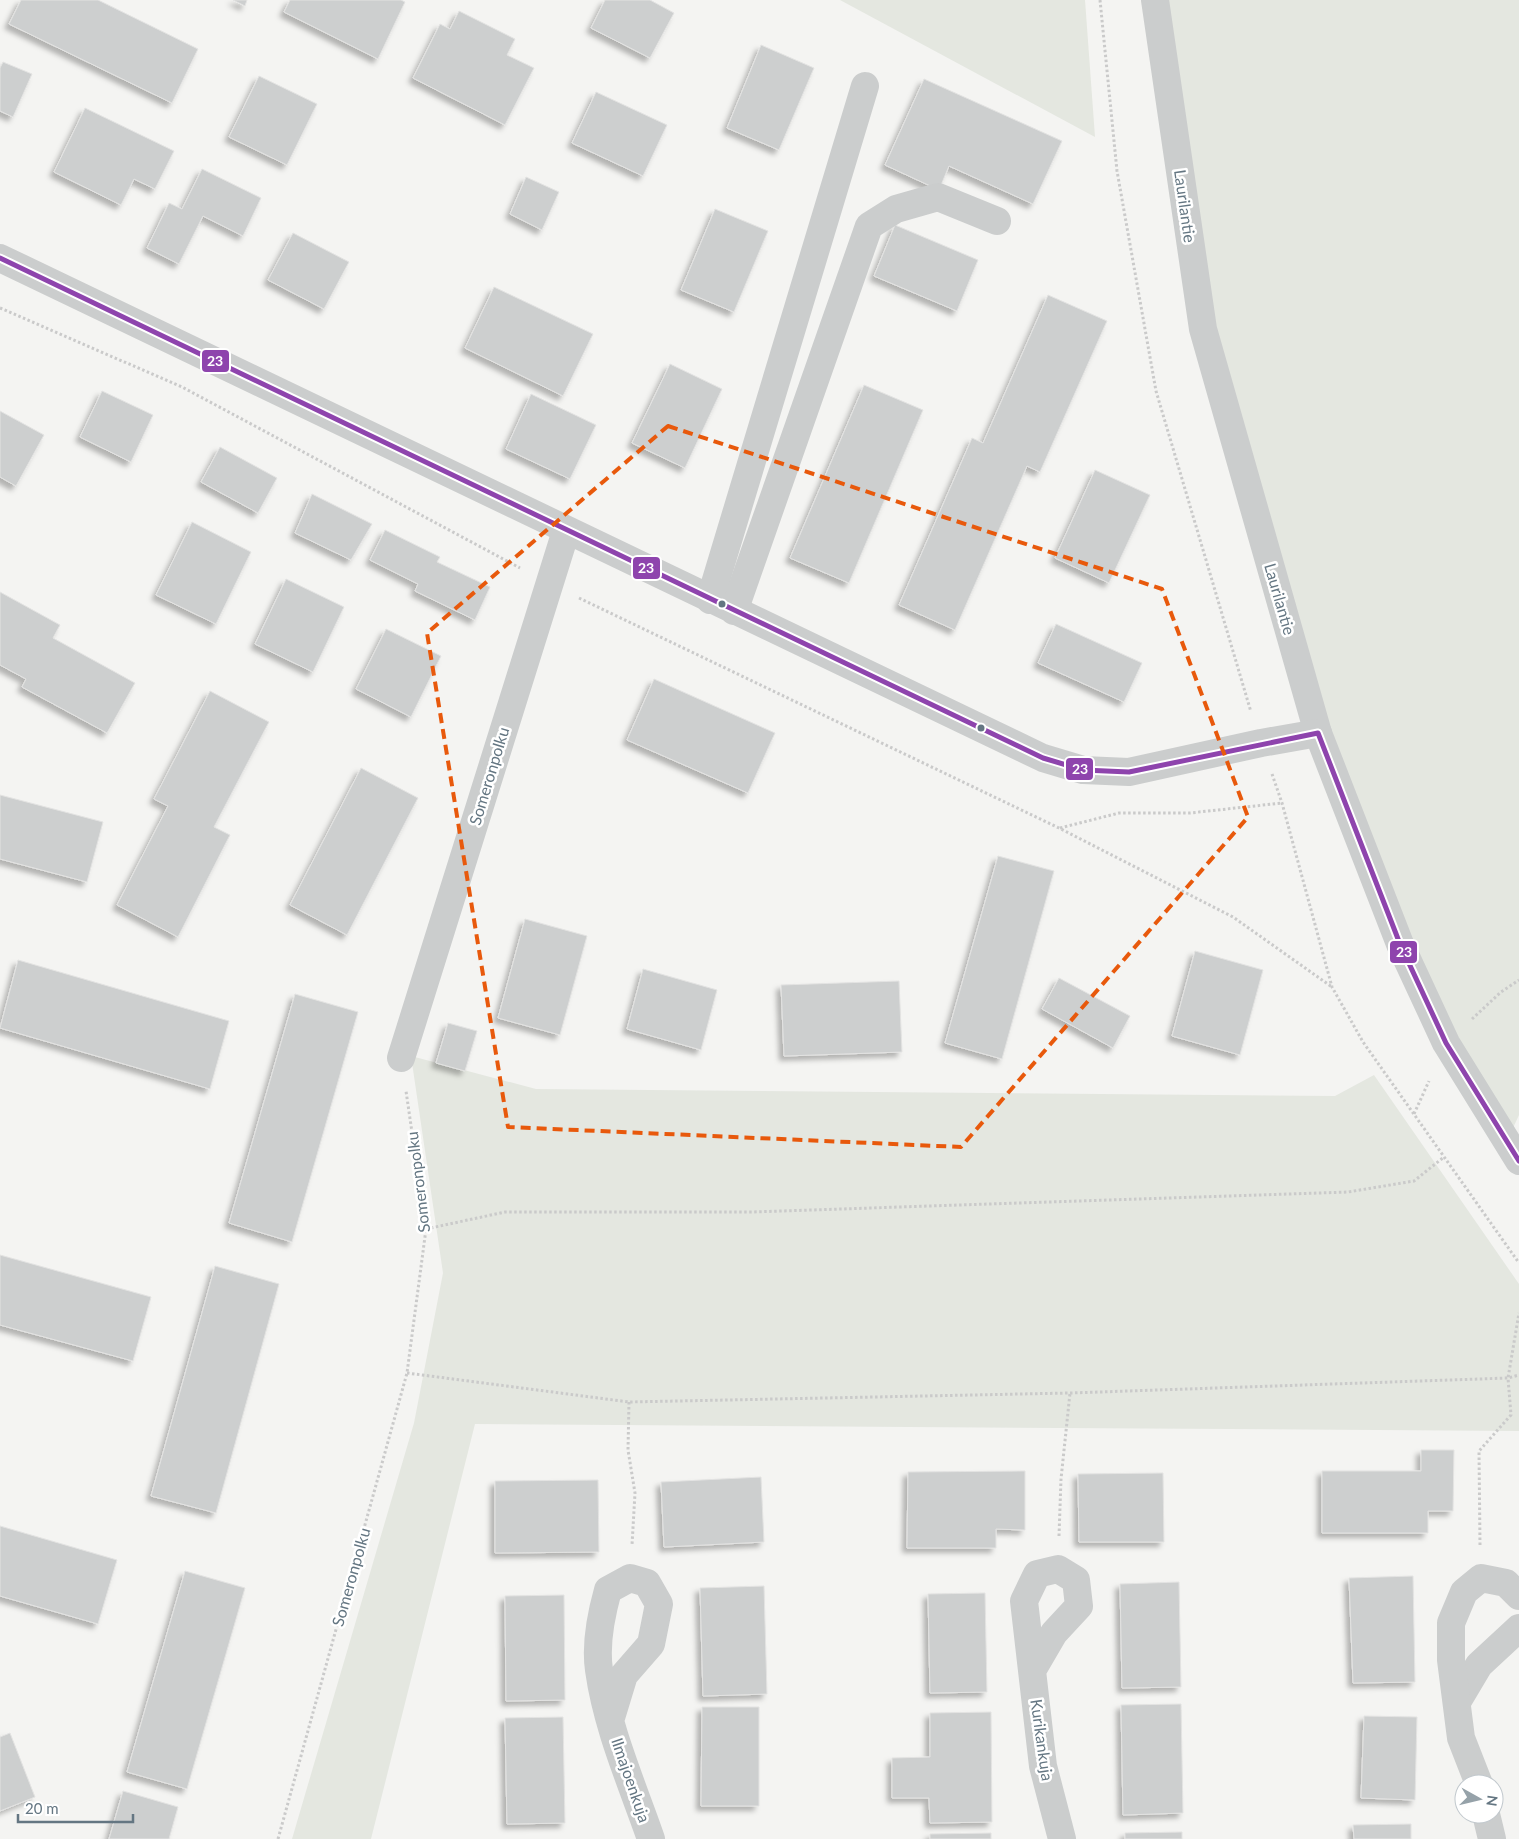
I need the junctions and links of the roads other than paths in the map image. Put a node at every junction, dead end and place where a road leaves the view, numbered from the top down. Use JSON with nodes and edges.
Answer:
{"nodes":[{"id":1,"x":1155,"y":0,"type":"edge"},
{"id":2,"x":865,"y":86,"type":"dead end"},
{"id":3,"x":997,"y":221,"type":"dead end"},
{"id":4,"x":0,"y":258,"type":"edge"},
{"id":5,"x":566,"y":531,"type":"junction"},
{"id":6,"x":710,"y":600,"type":"junction"},
{"id":7,"x":734,"y":611,"type":"junction"},
{"id":8,"x":1318,"y":733,"type":"junction"},
{"id":9,"x":401,"y":1058,"type":"road end"},
{"id":10,"x":1515,"y":1146,"type":"edge"},
{"id":11,"x":1519,"y":1596,"type":"edge"},
{"id":12,"x":1519,"y":1628,"type":"edge"},
{"id":13,"x":1033,"y":1669,"type":"junction"},
{"id":14,"x":1457,"y":1702,"type":"junction"},
{"id":15,"x":610,"y":1720,"type":"junction"},
{"id":16,"x":1474,"y":1774,"type":"edge"},
{"id":17,"x":1488,"y":1824,"type":"edge"},
{"id":18,"x":651,"y":1839,"type":"edge"},
{"id":19,"x":1062,"y":1839,"type":"edge"},
{"id":20,"x":1492,"y":1839,"type":"edge"}],
"edges":[{"from":1,"to":8,"type":"street","name":"Laurilantie"},
{"from":2,"to":6,"type":"street"},
{"from":3,"to":7,"type":"street"},
{"from":4,"to":5,"type":"street"},
{"from":5,"to":6,"type":"street"},
{"from":5,"to":9,"type":"street","name":"Someronpolku"},
{"from":6,"to":7,"type":"street"},
{"from":7,"to":8,"type":"street"},
{"from":8,"to":10,"type":"street","name":"Laurilantie"},
{"from":11,"to":14,"type":"street"},
{"from":12,"to":14,"type":"street"},
{"from":13,"to":13,"type":"street","name":"Kurikankuja"},
{"from":13,"to":19,"type":"street","name":"Kurikankuja"},
{"from":14,"to":16,"type":"street"},
{"from":15,"to":15,"type":"street","name":"Ilmajoenkuja"},
{"from":15,"to":18,"type":"street","name":"Ilmajoenkuja"},
{"from":17,"to":20,"type":"street"}]}
